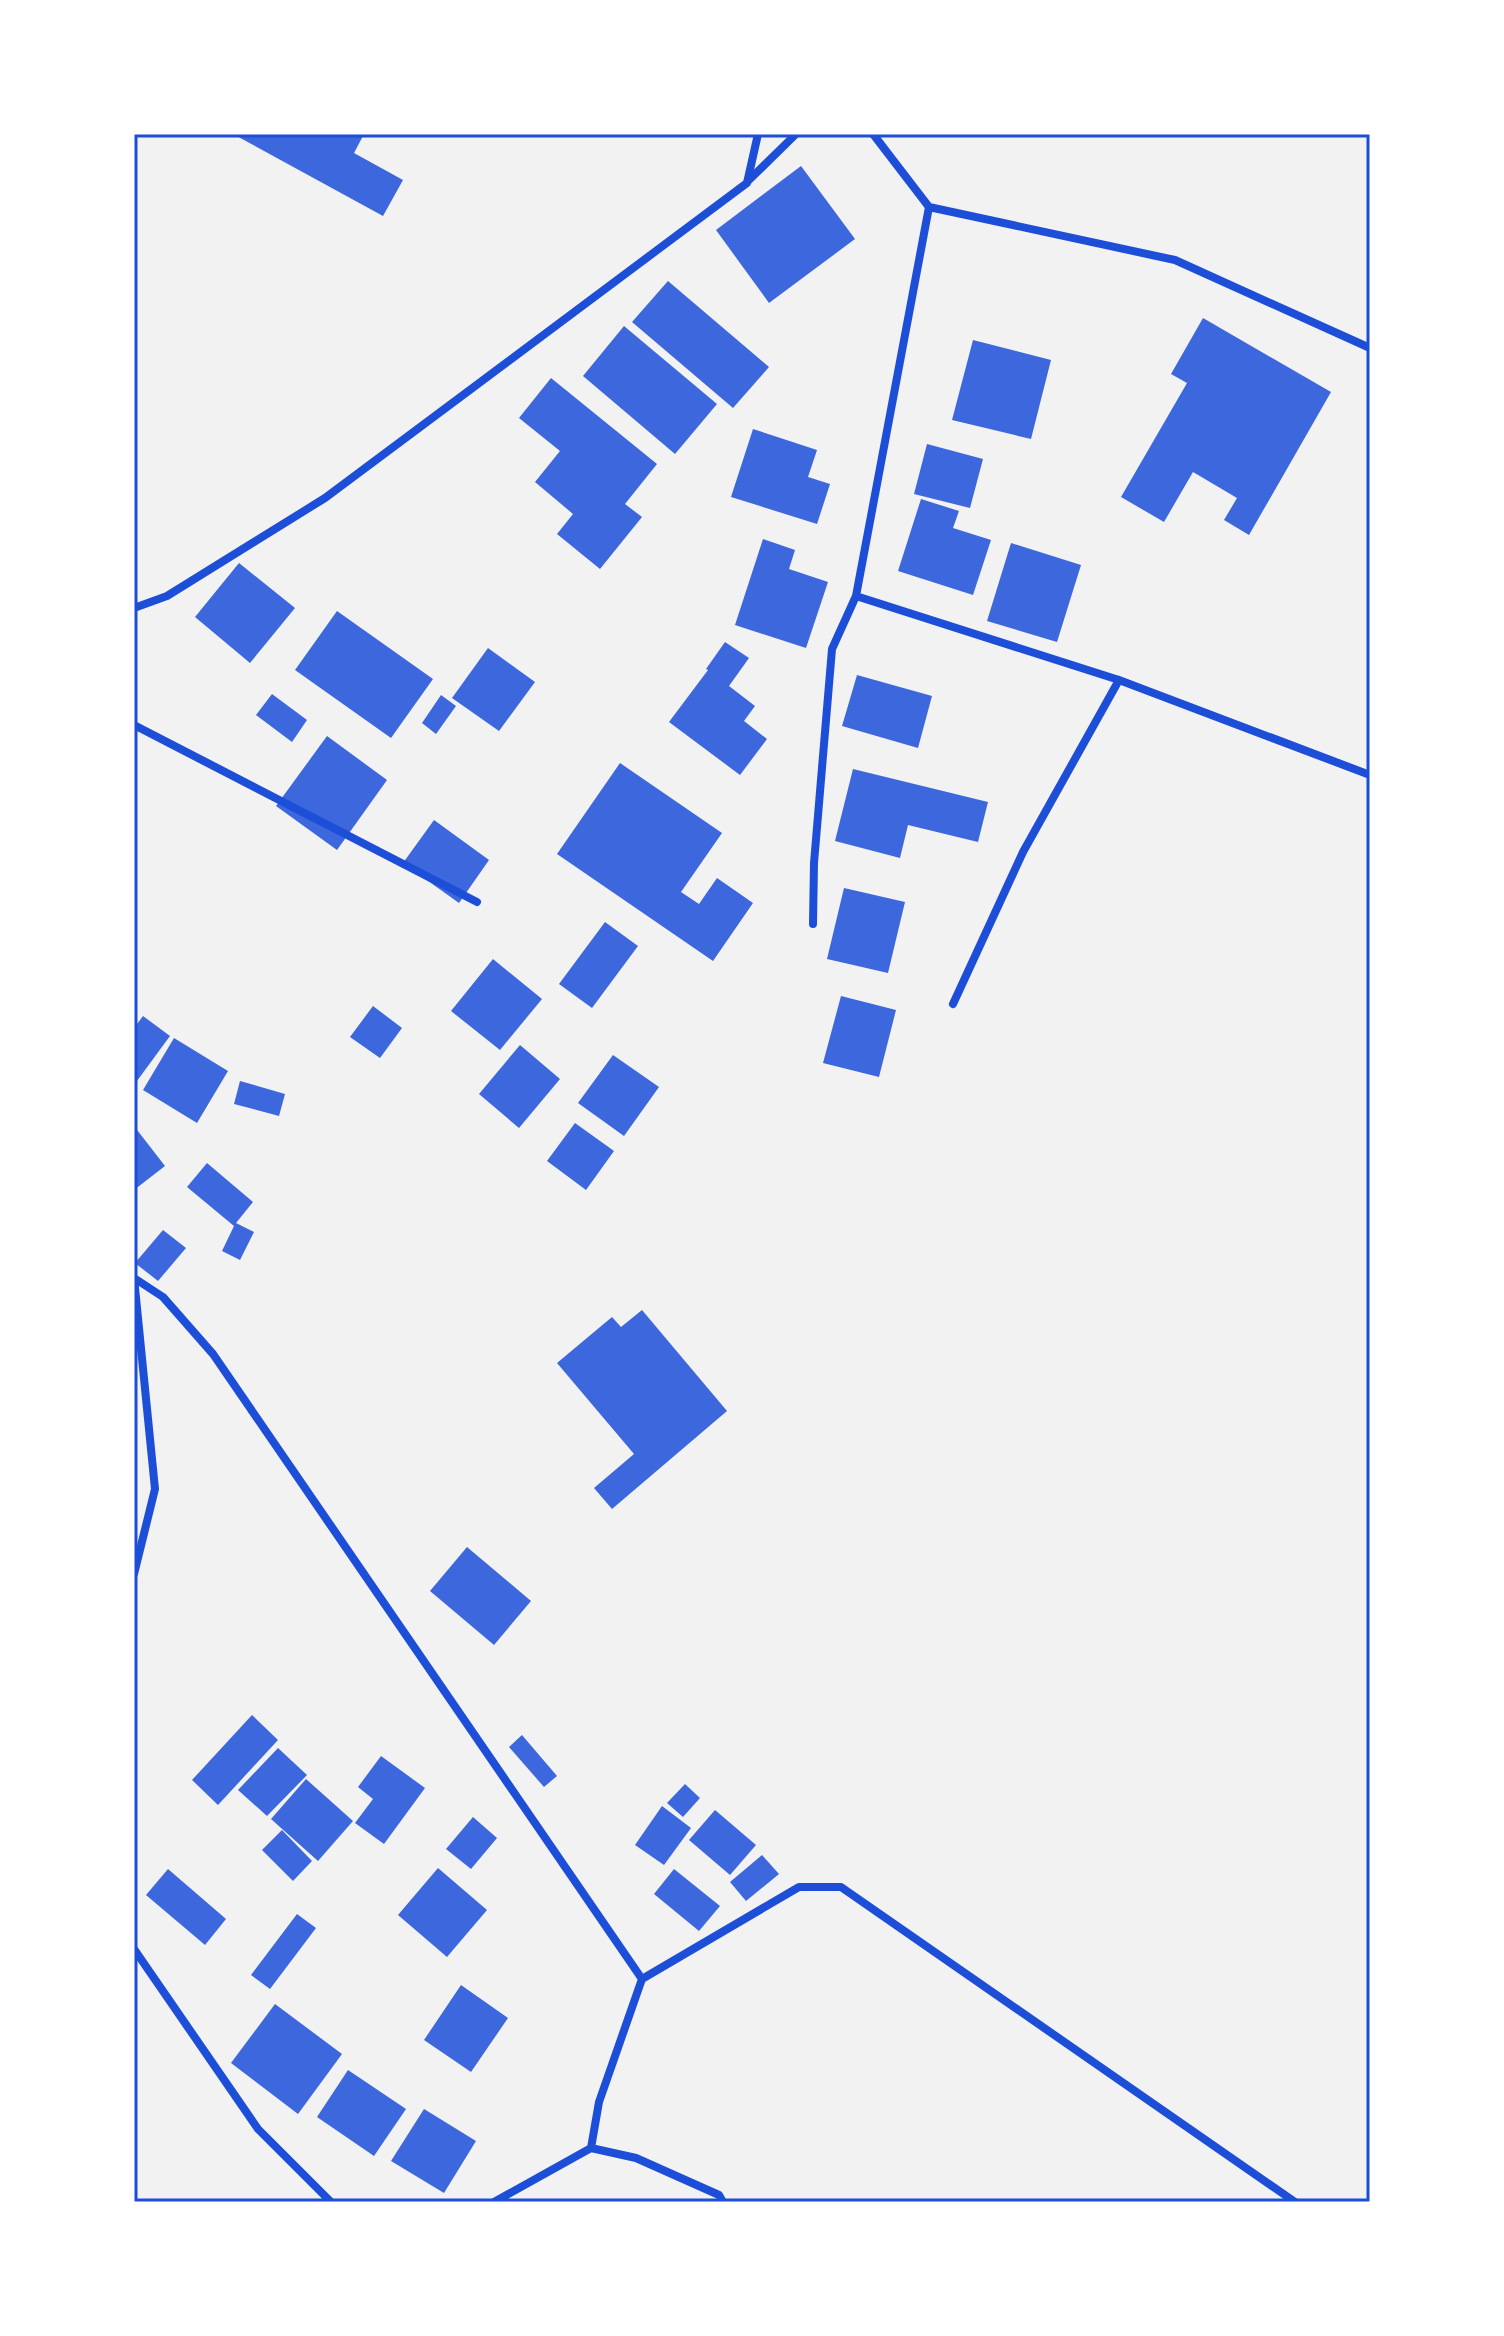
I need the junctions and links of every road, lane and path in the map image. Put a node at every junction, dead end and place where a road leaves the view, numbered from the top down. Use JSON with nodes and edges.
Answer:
{"nodes":[{"id":1,"x":758,"y":134,"type":"edge"},
{"id":2,"x":796,"y":134,"type":"edge"},
{"id":3,"x":873,"y":134,"type":"edge"},
{"id":4,"x":747,"y":183,"type":"junction"},
{"id":5,"x":929,"y":207,"type":"junction"},
{"id":6,"x":1370,"y":348,"type":"edge"},
{"id":7,"x":856,"y":596,"type":"junction"},
{"id":8,"x":134,"y":608,"type":"edge"},
{"id":9,"x":1119,"y":680,"type":"junction"},
{"id":10,"x":134,"y":725,"type":"edge"},
{"id":11,"x":1370,"y":775,"type":"edge"},
{"id":12,"x":477,"y":902,"type":"dead end"},
{"id":13,"x":813,"y":924,"type":"dead end"},
{"id":14,"x":953,"y":1004,"type":"dead end"},
{"id":15,"x":134,"y":1574,"type":"edge"},
{"id":16,"x":134,"y":1949,"type":"edge"},
{"id":17,"x":642,"y":1979,"type":"junction"},
{"id":18,"x":591,"y":2148,"type":"junction"},
{"id":19,"x":331,"y":2202,"type":"edge"},
{"id":20,"x":494,"y":2202,"type":"edge"},
{"id":21,"x":723,"y":2202,"type":"edge"},
{"id":22,"x":1295,"y":2202,"type":"edge"}],
"edges":[{"from":1,"to":4,"type":"street"},
{"from":2,"to":4,"type":"street"},
{"from":3,"to":5,"type":"street"},
{"from":4,"to":8,"type":"street"},
{"from":5,"to":6,"type":"street"},
{"from":5,"to":7,"type":"street"},
{"from":7,"to":9,"type":"street"},
{"from":7,"to":13,"type":"street"},
{"from":9,"to":11,"type":"street"},
{"from":9,"to":14,"type":"street"},
{"from":10,"to":12,"type":"street"},
{"from":15,"to":17,"type":"street"},
{"from":16,"to":19,"type":"street"},
{"from":17,"to":18,"type":"street"},
{"from":17,"to":22,"type":"street"},
{"from":18,"to":20,"type":"street"},
{"from":18,"to":21,"type":"street"}]}
